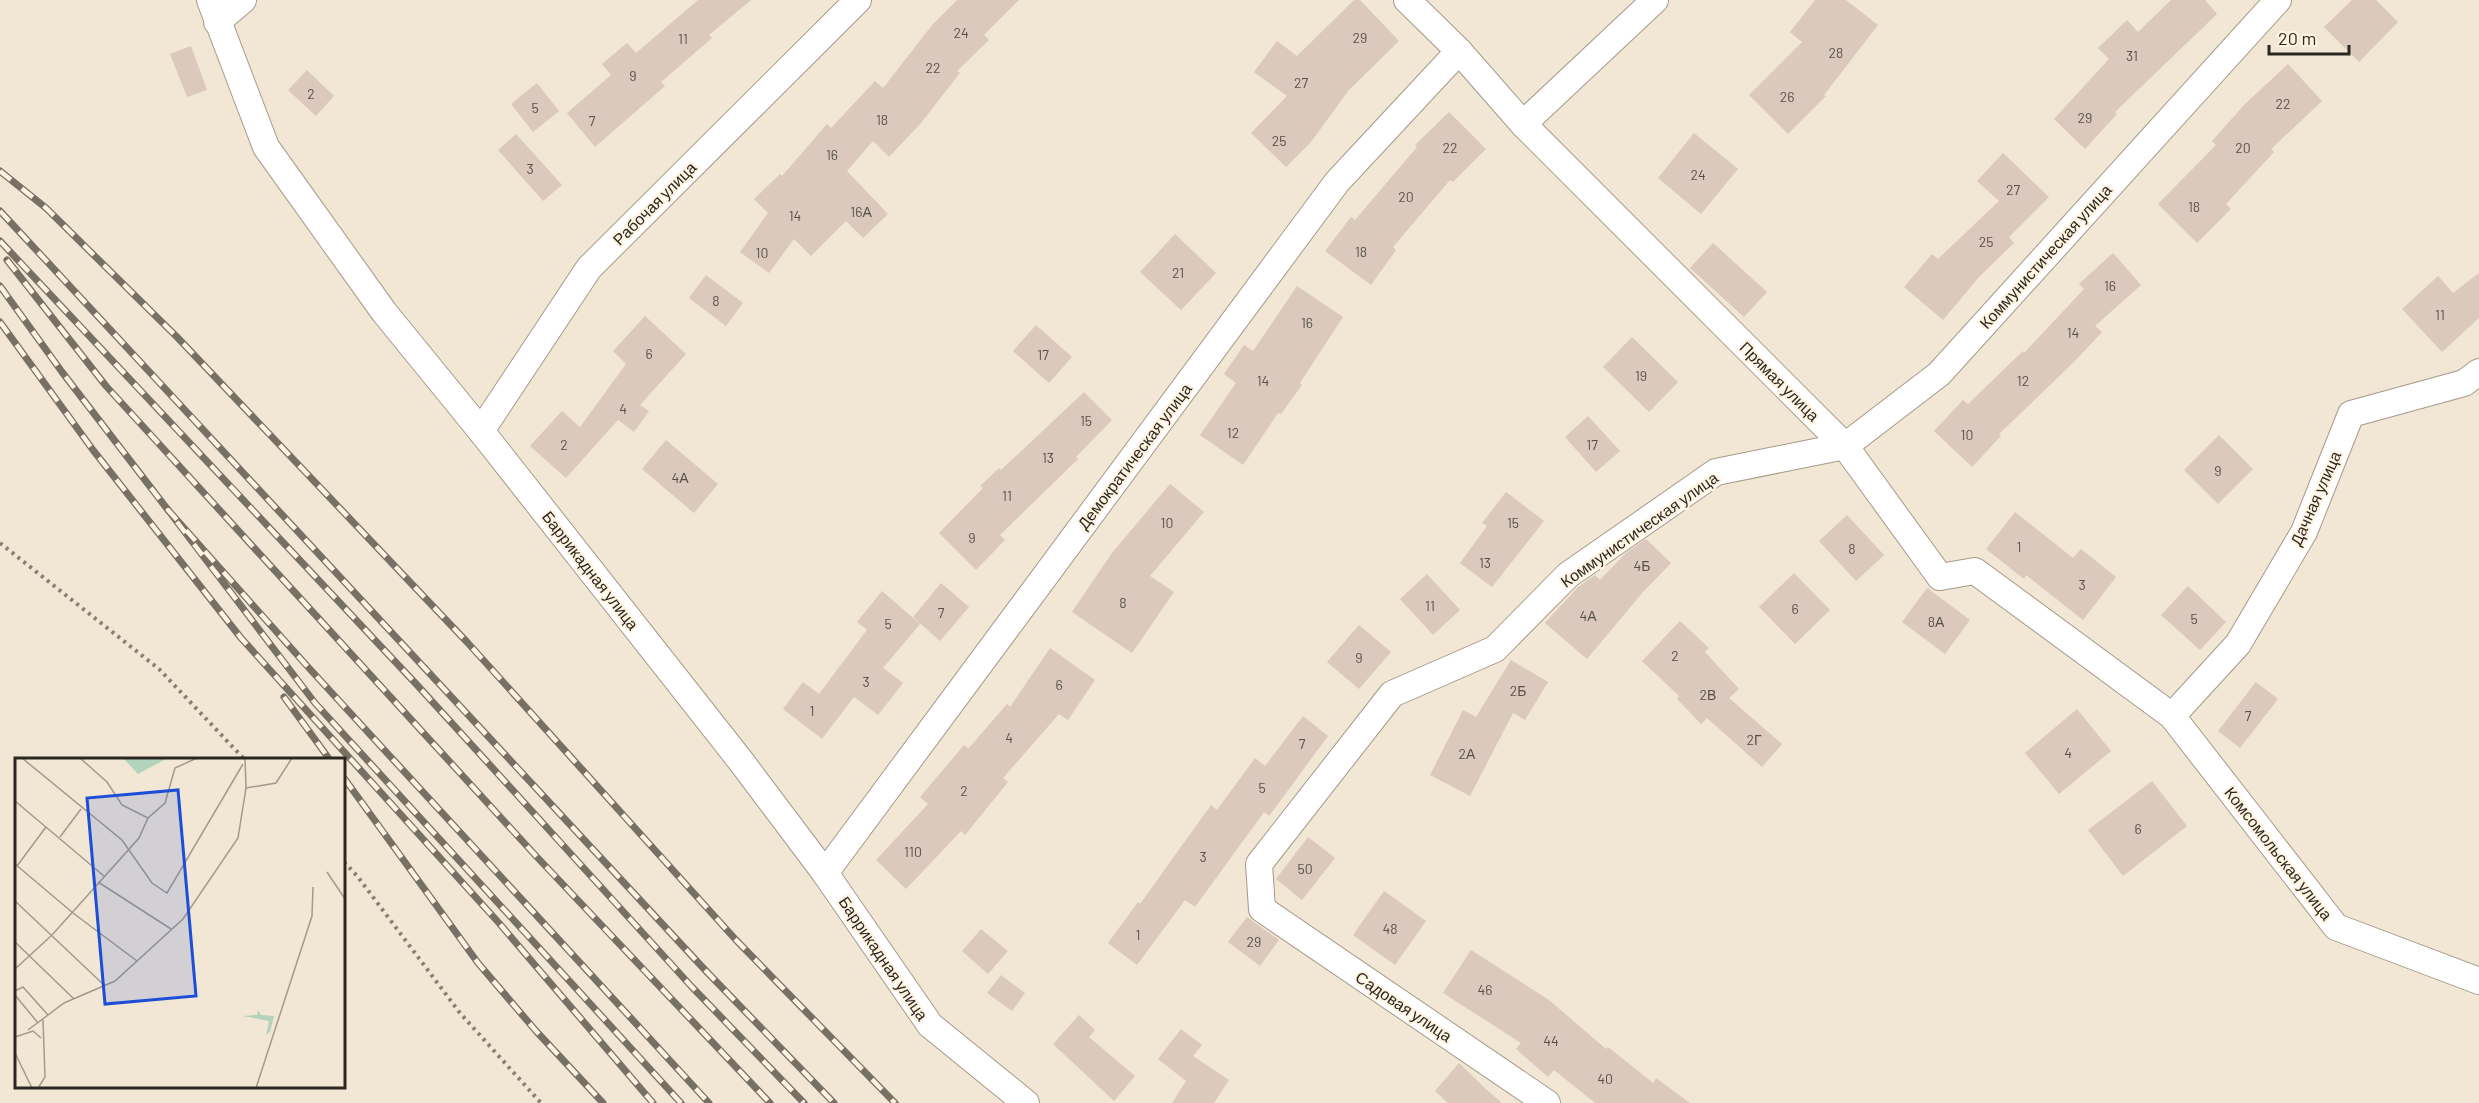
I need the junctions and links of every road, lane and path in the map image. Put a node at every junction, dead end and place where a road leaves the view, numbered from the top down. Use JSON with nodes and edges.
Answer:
{"nodes":[{"id":1,"x":243,"y":0,"type":"edge"},
{"id":2,"x":858,"y":0,"type":"edge"},
{"id":3,"x":1407,"y":0,"type":"edge"},
{"id":4,"x":1655,"y":0,"type":"edge"},
{"id":5,"x":2278,"y":0,"type":"edge"},
{"id":6,"x":213,"y":11,"type":"edge"},
{"id":7,"x":1459,"y":51,"type":"junction"},
{"id":8,"x":1523,"y":124,"type":"junction"},
{"id":9,"x":2479,"y":372,"type":"edge"},
{"id":10,"x":481,"y":431,"type":"junction"},
{"id":11,"x":1845,"y":446,"type":"junction"},
{"id":12,"x":0,"y":543,"type":"edge"},
{"id":13,"x":2172,"y":716,"type":"junction"},
{"id":14,"x":244,"y":758,"type":"edge"},
{"id":15,"x":345,"y":863,"type":"edge"},
{"id":16,"x":825,"y":873,"type":"junction"},
{"id":17,"x":1262,"y":909,"type":"joint"},
{"id":18,"x":2479,"y":981,"type":"edge"},
{"id":19,"x":541,"y":1103,"type":"edge"},
{"id":20,"x":1026,"y":1103,"type":"edge"},
{"id":21,"x":1547,"y":1103,"type":"edge"}],
"edges":[{"from":1,"to":6,"type":"street"},
{"from":2,"to":10,"type":"street","name":"Рабочая улица"},
{"from":3,"to":7,"type":"street","name":"Прямая улица"},
{"from":4,"to":8,"type":"street"},
{"from":5,"to":11,"type":"street","name":"Коммунистическая улица"},
{"from":6,"to":10,"type":"street","name":"Баррикадная улица"},
{"from":7,"to":8,"type":"street","name":"Прямая улица"},
{"from":7,"to":16,"type":"street","name":"Демократическая улица"},
{"from":8,"to":11,"type":"street","name":"Прямая улица"},
{"from":9,"to":13,"type":"street","name":"Дачная улица"},
{"from":10,"to":16,"type":"street","name":"Баррикадная улица"},
{"from":11,"to":13,"type":"street","name":"Прямая улица"},
{"from":11,"to":17,"type":"street","name":"Коммунистическая улица"},
{"from":12,"to":14,"type":"path"},
{"from":13,"to":18,"type":"street","name":"Комсомольская улица"},
{"from":15,"to":19,"type":"path"},
{"from":16,"to":20,"type":"street","name":"Баррикадная улица"},
{"from":17,"to":21,"type":"street","name":"Садовая улица"}]}
